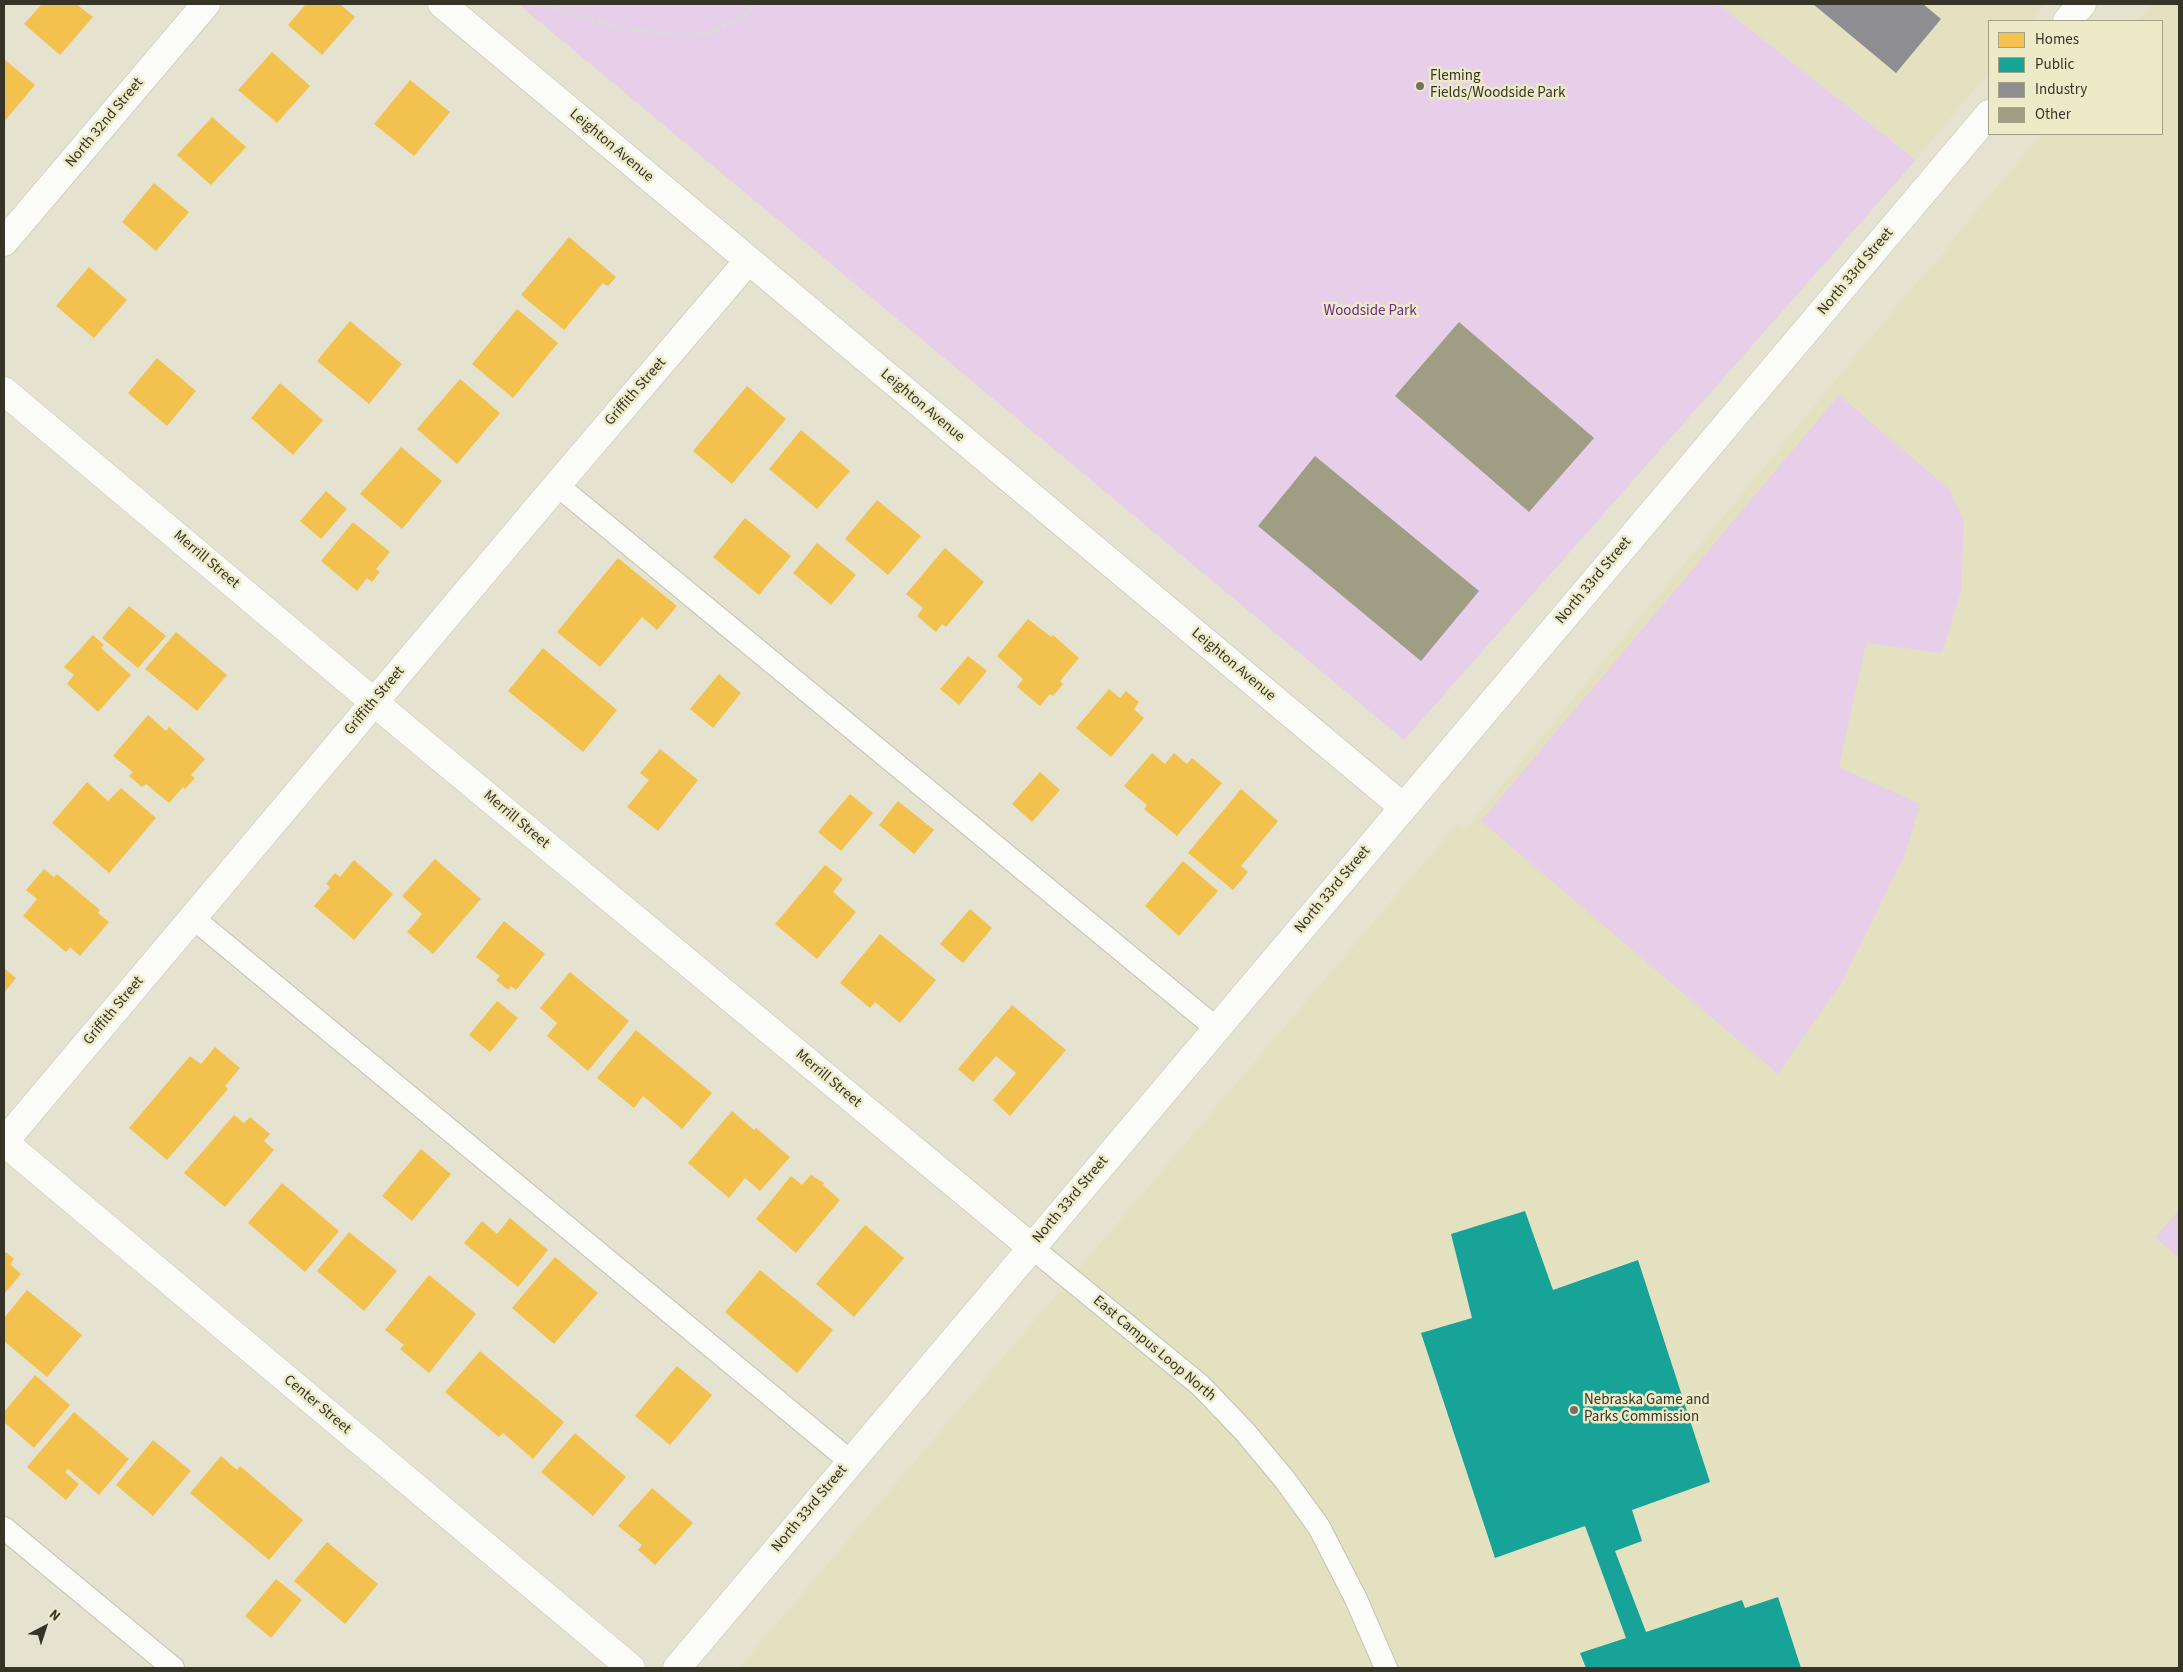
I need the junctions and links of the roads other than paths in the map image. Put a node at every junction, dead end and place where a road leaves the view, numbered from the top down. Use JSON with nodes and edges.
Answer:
{"nodes":[{"id":1,"x":206,"y":4,"type":"edge"},
{"id":2,"x":442,"y":4,"type":"edge"},
{"id":3,"x":2082,"y":4,"type":"edge"},
{"id":4,"x":2068,"y":20,"type":"edge"},
{"id":5,"x":1988,"y":115,"type":"edge"},
{"id":6,"x":4,"y":242,"type":"edge"},
{"id":7,"x":748,"y":261,"type":"junction"},
{"id":8,"x":4,"y":391,"type":"edge"},
{"id":9,"x":557,"y":485,"type":"junction"},
{"id":10,"x":374,"y":702,"type":"junction"},
{"id":11,"x":1403,"y":807,"type":"junction"},
{"id":12,"x":193,"y":918,"type":"junction"},
{"id":13,"x":1216,"y":1028,"type":"junction"},
{"id":14,"x":4,"y":1142,"type":"edge"},
{"id":15,"x":1031,"y":1247,"type":"junction"},
{"id":16,"x":850,"y":1461,"type":"junction"},
{"id":17,"x":4,"y":1528,"type":"edge"},
{"id":18,"x":174,"y":1668,"type":"edge"},
{"id":19,"x":631,"y":1668,"type":"edge"},
{"id":20,"x":677,"y":1668,"type":"edge"},
{"id":21,"x":1386,"y":1668,"type":"edge"}],
"edges":[{"from":1,"to":6,"type":"street","name":"North 32nd Street"},
{"from":2,"to":7,"type":"street","name":"Leighton Avenue"},
{"from":3,"to":4,"type":"street"},
{"from":5,"to":11,"type":"street","name":"North 33rd Street"},
{"from":7,"to":9,"type":"street","name":"Griffith Street"},
{"from":7,"to":11,"type":"street","name":"Leighton Avenue"},
{"from":8,"to":10,"type":"street","name":"Merrill Street"},
{"from":9,"to":10,"type":"street","name":"Griffith Street"},
{"from":9,"to":13,"type":"lane"},
{"from":10,"to":12,"type":"street","name":"Griffith Street"},
{"from":10,"to":15,"type":"street","name":"Merrill Street"},
{"from":11,"to":13,"type":"street","name":"North 33rd Street"},
{"from":12,"to":14,"type":"street","name":"Griffith Street"},
{"from":12,"to":16,"type":"lane"},
{"from":13,"to":15,"type":"street","name":"North 33rd Street"},
{"from":14,"to":19,"type":"street","name":"Center Street"},
{"from":15,"to":16,"type":"street","name":"North 33rd Street"},
{"from":15,"to":21,"type":"lane","name":"East Campus Loop North"},
{"from":16,"to":20,"type":"street","name":"North 33rd Street"},
{"from":17,"to":18,"type":"lane"}]}
